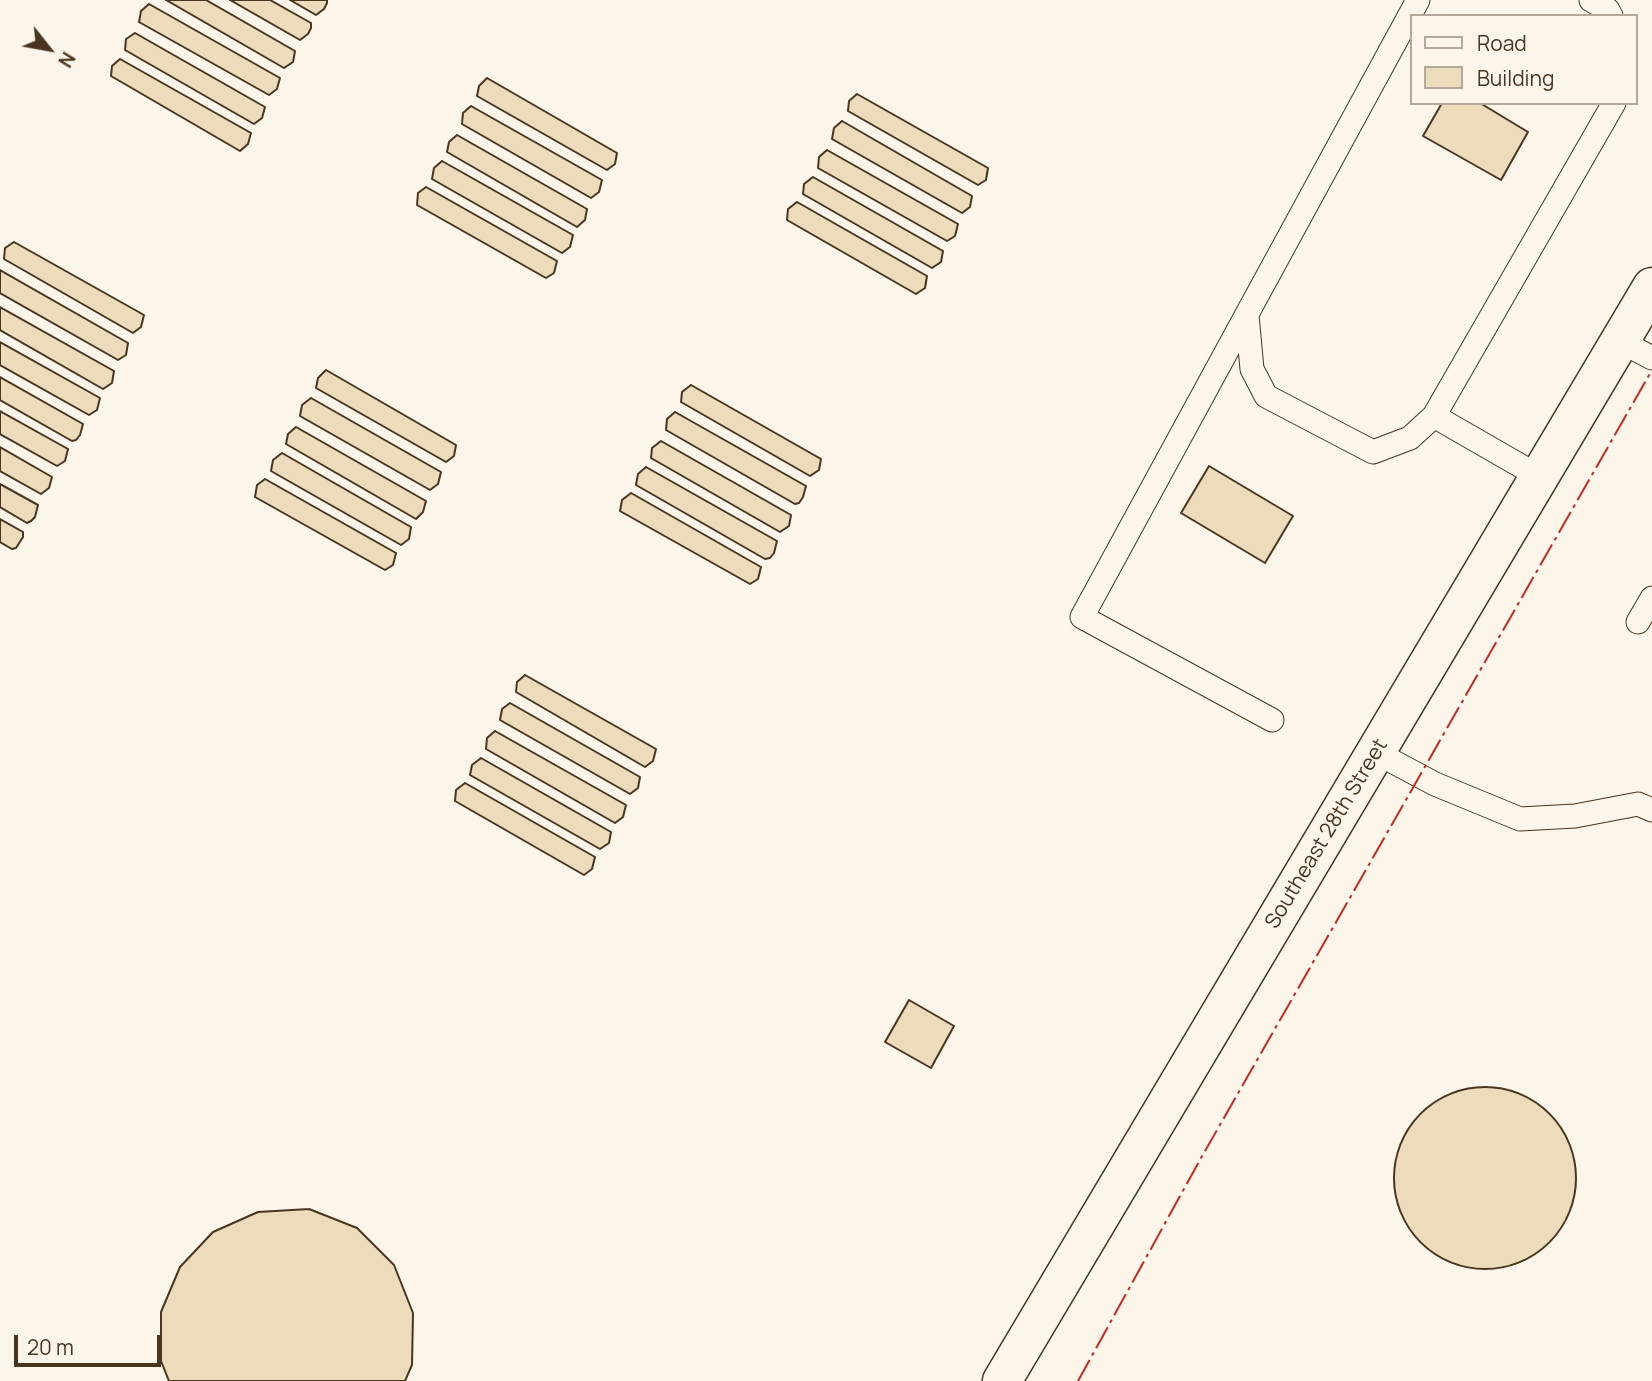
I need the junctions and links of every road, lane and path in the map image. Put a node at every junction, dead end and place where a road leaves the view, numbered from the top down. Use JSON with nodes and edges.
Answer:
{"nodes":[{"id":1,"x":1591,"y":0,"type":"edge"},
{"id":2,"x":1610,"y":14,"type":"edge"},
{"id":3,"x":1410,"y":15,"type":"edge"},
{"id":4,"x":1613,"y":105,"type":"edge"},
{"id":5,"x":1652,"y":287,"type":"edge"},
{"id":6,"x":1247,"y":315,"type":"junction"},
{"id":7,"x":1636,"y":350,"type":"edge"},
{"id":8,"x":1434,"y":416,"type":"junction"},
{"id":9,"x":1540,"y":477,"type":"junction"},
{"id":10,"x":1652,"y":598,"type":"edge"},
{"id":11,"x":1638,"y":622,"type":"dead end"},
{"id":12,"x":1272,"y":720,"type":"dead end"},
{"id":13,"x":1376,"y":752,"type":"junction"},
{"id":14,"x":1652,"y":810,"type":"edge"},
{"id":15,"x":1002,"y":1381,"type":"edge"}],
"edges":[{"from":1,"to":2,"type":"lane"},
{"from":3,"to":6,"type":"lane"},
{"from":4,"to":8,"type":"lane"},
{"from":5,"to":7,"type":"street","name":"Southeast 28th Street"},
{"from":6,"to":8,"type":"lane"},
{"from":6,"to":12,"type":"lane"},
{"from":7,"to":9,"type":"street","name":"Southeast 28th Street"},
{"from":8,"to":9,"type":"lane"},
{"from":9,"to":13,"type":"street","name":"Southeast 28th Street"},
{"from":10,"to":11,"type":"lane"},
{"from":13,"to":14,"type":"lane"},
{"from":13,"to":15,"type":"street","name":"Southeast 28th Street"}]}
